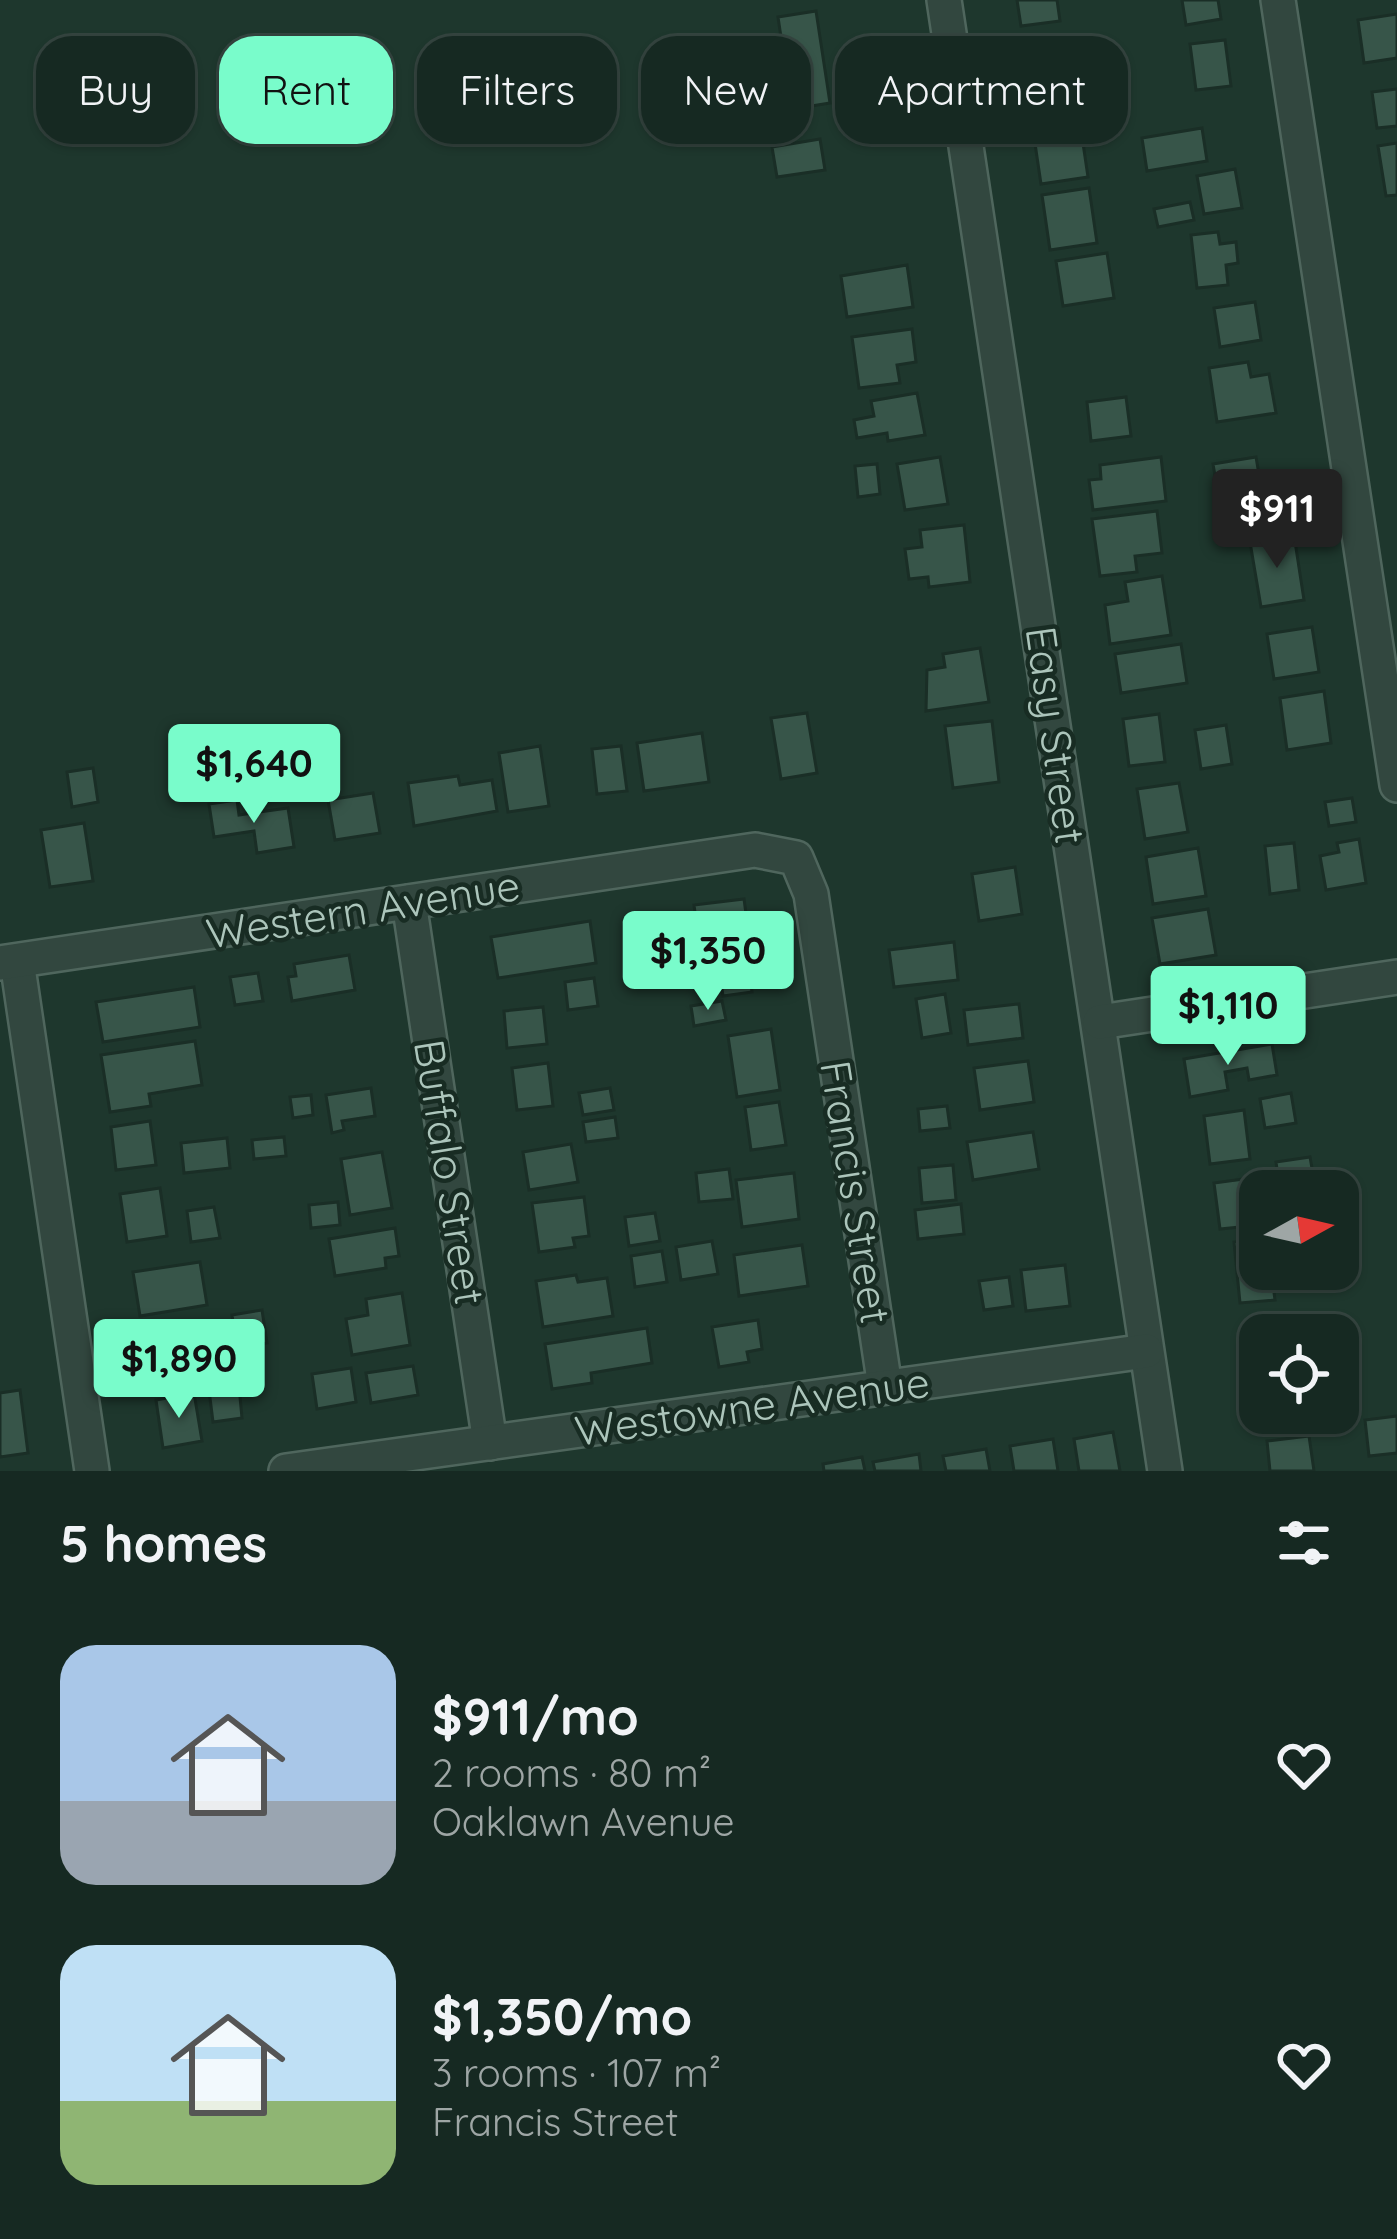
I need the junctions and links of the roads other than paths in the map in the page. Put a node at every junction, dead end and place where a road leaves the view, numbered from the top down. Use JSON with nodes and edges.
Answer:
{"nodes":[{"id":1,"x":944,"y":0,"type":"edge"},
{"id":2,"x":1278,"y":0,"type":"edge"},
{"id":3,"x":1397,"y":785,"type":"edge"},
{"id":4,"x":796,"y":858,"type":"joint"},
{"id":5,"x":409,"y":902,"type":"junction"},
{"id":6,"x":8,"y":962,"type":"edge"},
{"id":7,"x":1397,"y":976,"type":"edge"},
{"id":8,"x":1100,"y":1022,"type":"junction"},
{"id":9,"x":1146,"y":1351,"type":"junction"},
{"id":10,"x":885,"y":1387,"type":"junction"},
{"id":11,"x":490,"y":1443,"type":"junction"},
{"id":12,"x":92,"y":1471,"type":"edge"},
{"id":13,"x":286,"y":1471,"type":"edge"},
{"id":14,"x":1165,"y":1471,"type":"edge"}],
"edges":[{"from":1,"to":8,"type":"street","name":"Easy Street"},
{"from":2,"to":3,"type":"street"},
{"from":4,"to":5,"type":"street","name":"Western Avenue"},
{"from":4,"to":10,"type":"street","name":"Francis Street"},
{"from":5,"to":6,"type":"street","name":"Western Avenue"},
{"from":5,"to":11,"type":"street","name":"Buffalo Street"},
{"from":6,"to":12,"type":"street"},
{"from":7,"to":8,"type":"street"},
{"from":8,"to":9,"type":"street","name":"Easy Street"},
{"from":9,"to":10,"type":"street","name":"Westowne Avenue"},
{"from":9,"to":14,"type":"street","name":"Easy Street"},
{"from":10,"to":11,"type":"street","name":"Westowne Avenue"},
{"from":11,"to":13,"type":"street","name":"Westowne Avenue"}]}
